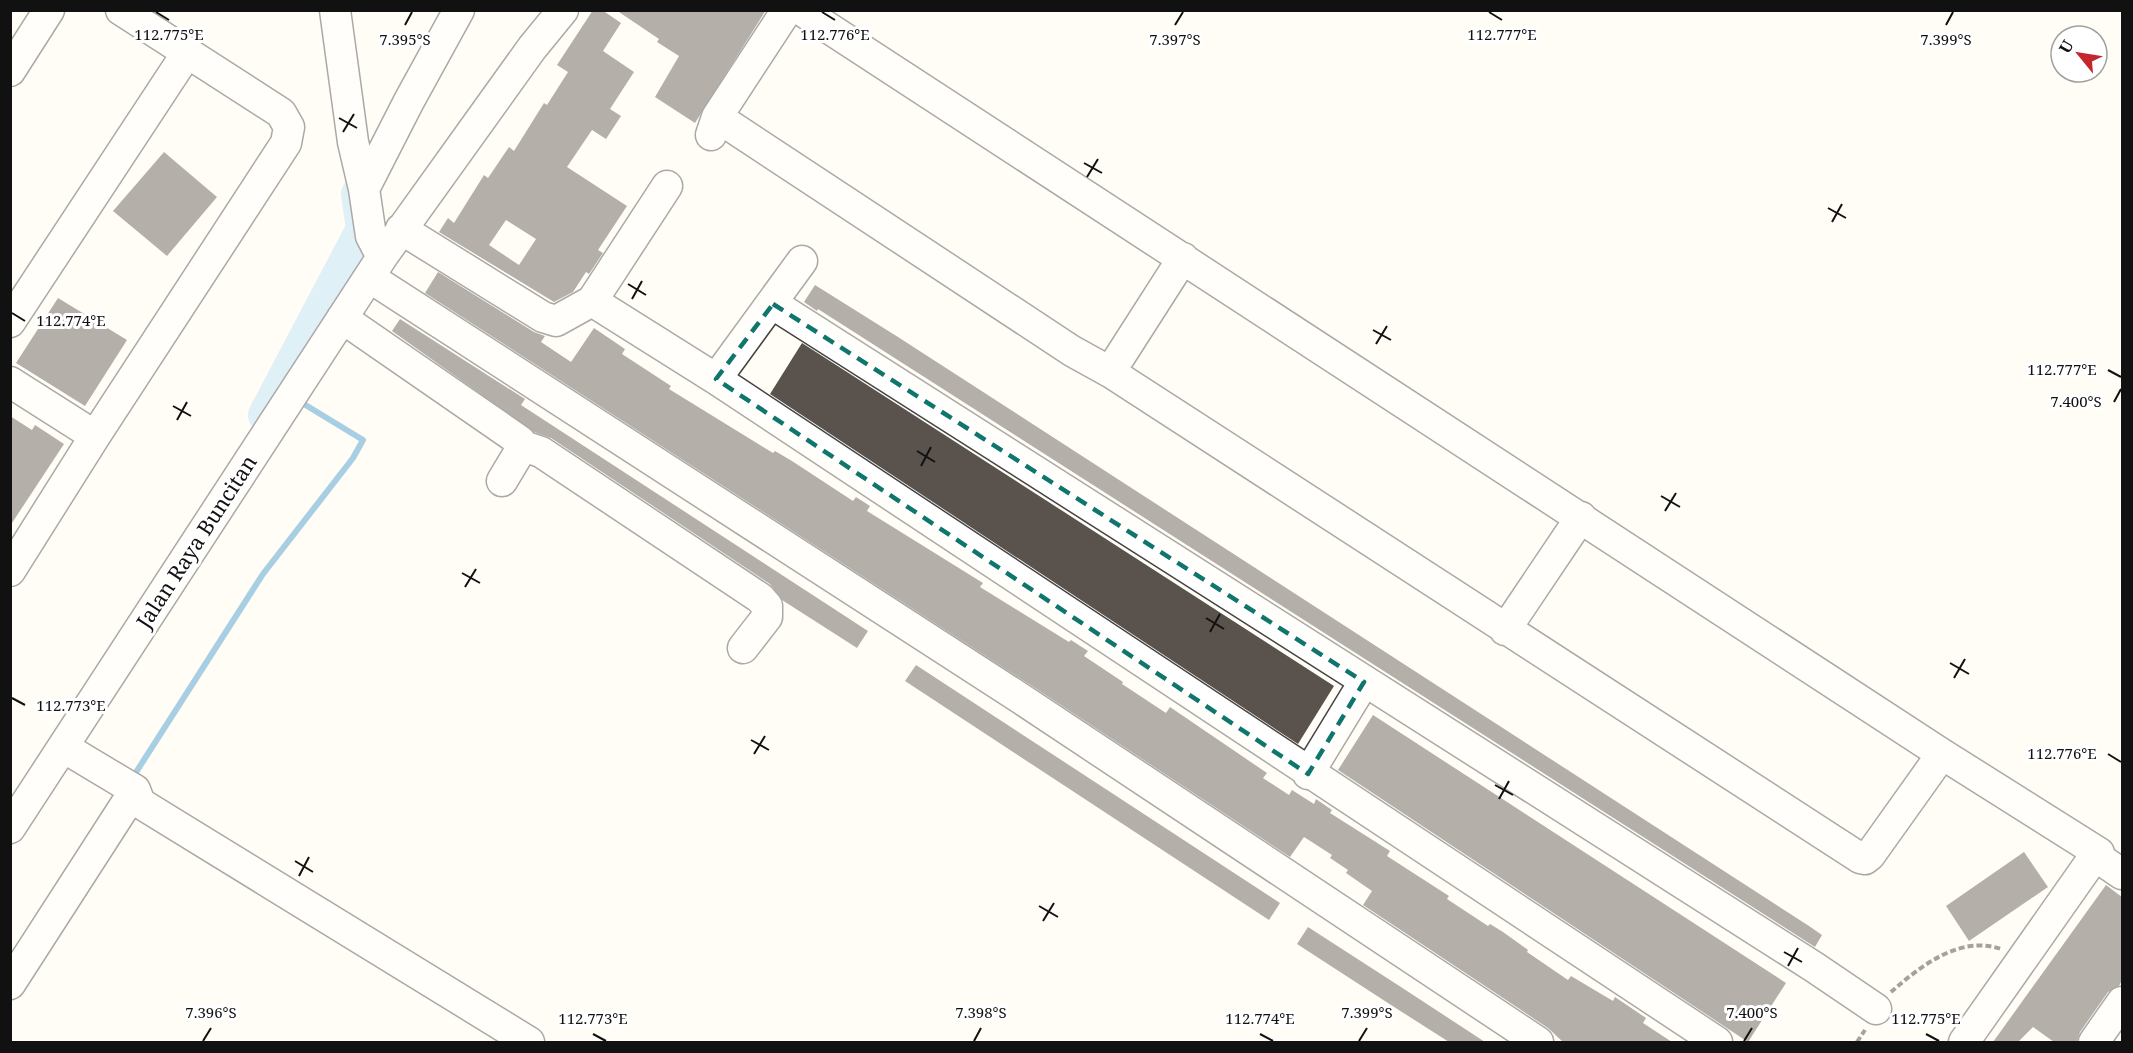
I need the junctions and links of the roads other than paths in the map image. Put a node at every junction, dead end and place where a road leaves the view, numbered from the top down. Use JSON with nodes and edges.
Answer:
{"nodes":[{"id":1,"x":49,"y":10,"type":"edge"},
{"id":2,"x":121,"y":10,"type":"edge"},
{"id":3,"x":335,"y":10,"type":"edge"},
{"id":4,"x":459,"y":10,"type":"edge"},
{"id":5,"x":563,"y":10,"type":"edge"},
{"id":6,"x":788,"y":10,"type":"edge"},
{"id":7,"x":801,"y":10,"type":"edge"},
{"id":8,"x":187,"y":52,"type":"junction"},
{"id":9,"x":10,"y":71,"type":"edge"},
{"id":10,"x":667,"y":186,"type":"dead end"},
{"id":11,"x":364,"y":189,"type":"junction"},
{"id":12,"x":410,"y":234,"type":"junction"},
{"id":13,"x":1183,"y":258,"type":"junction"},
{"id":14,"x":802,"y":261,"type":"dead end"},
{"id":15,"x":378,"y":276,"type":"junction"},
{"id":16,"x":592,"y":302,"type":"junction"},
{"id":17,"x":773,"y":304,"type":"junction"},
{"id":18,"x":342,"y":318,"type":"junction"},
{"id":19,"x":10,"y":322,"type":"edge"},
{"id":20,"x":1110,"y":372,"type":"junction"},
{"id":21,"x":716,"y":379,"type":"junction"},
{"id":22,"x":10,"y":382,"type":"edge"},
{"id":23,"x":94,"y":436,"type":"junction"},
{"id":24,"x":523,"y":446,"type":"junction"},
{"id":25,"x":502,"y":481,"type":"dead end"},
{"id":26,"x":1581,"y":517,"type":"junction"},
{"id":27,"x":10,"y":571,"type":"edge"},
{"id":28,"x":1505,"y":630,"type":"junction"},
{"id":29,"x":743,"y":648,"type":"dead end"},
{"id":30,"x":1364,"y":682,"type":"junction"},
{"id":31,"x":1942,"y":754,"type":"junction"},
{"id":32,"x":57,"y":756,"type":"junction"},
{"id":33,"x":1308,"y":774,"type":"junction"},
{"id":34,"x":125,"y":795,"type":"junction"},
{"id":35,"x":10,"y":828,"type":"edge"},
{"id":36,"x":2097,"y":857,"type":"junction"},
{"id":37,"x":2122,"y":874,"type":"edge"},
{"id":38,"x":10,"y":984,"type":"edge"},
{"id":39,"x":2122,"y":1002,"type":"edge"},
{"id":40,"x":1876,"y":1009,"type":"road end"},
{"id":41,"x":530,"y":1042,"type":"edge"},
{"id":42,"x":1538,"y":1042,"type":"edge"},
{"id":43,"x":1717,"y":1042,"type":"edge"},
{"id":44,"x":1964,"y":1042,"type":"edge"},
{"id":45,"x":2094,"y":1042,"type":"edge"}],
"edges":[{"from":1,"to":9,"type":"street"},
{"from":2,"to":8,"type":"street"},
{"from":3,"to":11,"type":"street"},
{"from":4,"to":11,"type":"street"},
{"from":5,"to":12,"type":"street","name":"Jalan Raya Buncitan"},
{"from":6,"to":20,"type":"street"},
{"from":7,"to":13,"type":"street"},
{"from":8,"to":19,"type":"street"},
{"from":8,"to":23,"type":"street"},
{"from":10,"to":16,"type":"street"},
{"from":11,"to":15,"type":"street"},
{"from":12,"to":15,"type":"street","name":"Jalan Raya Buncitan"},
{"from":12,"to":16,"type":"street"},
{"from":13,"to":20,"type":"street"},
{"from":13,"to":26,"type":"street"},
{"from":14,"to":17,"type":"street"},
{"from":15,"to":18,"type":"street","name":"Jalan Raya Buncitan"},
{"from":15,"to":42,"type":"street"},
{"from":16,"to":21,"type":"street"},
{"from":17,"to":21,"type":"street"},
{"from":17,"to":30,"type":"street"},
{"from":18,"to":24,"type":"street"},
{"from":18,"to":32,"type":"street","name":"Jalan Raya Buncitan"},
{"from":20,"to":28,"type":"street"},
{"from":21,"to":33,"type":"street"},
{"from":22,"to":23,"type":"street"},
{"from":23,"to":27,"type":"street"},
{"from":24,"to":25,"type":"street"},
{"from":24,"to":29,"type":"street"},
{"from":26,"to":28,"type":"street"},
{"from":26,"to":31,"type":"street"},
{"from":28,"to":31,"type":"street"},
{"from":30,"to":33,"type":"street"},
{"from":30,"to":40,"type":"street"},
{"from":31,"to":36,"type":"street"},
{"from":32,"to":34,"type":"street"},
{"from":32,"to":35,"type":"street","name":"Jalan Raya Buncitan"},
{"from":33,"to":43,"type":"street"},
{"from":34,"to":38,"type":"street"},
{"from":34,"to":41,"type":"street"},
{"from":36,"to":37,"type":"street"},
{"from":36,"to":44,"type":"street"},
{"from":39,"to":45,"type":"street"}]}
